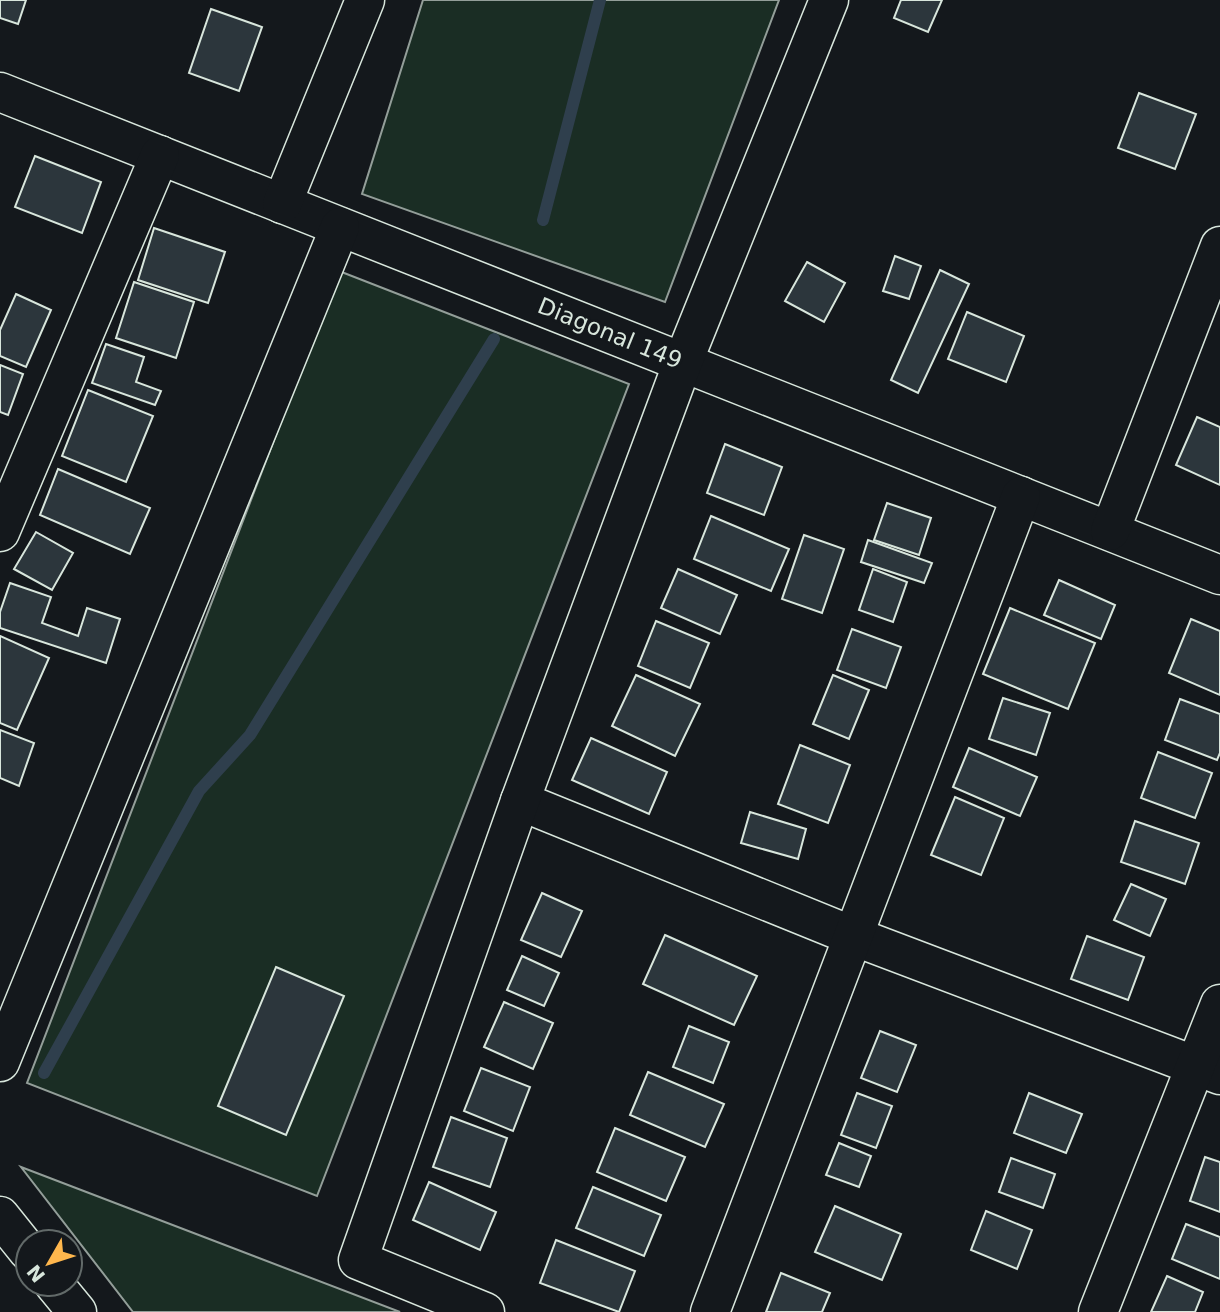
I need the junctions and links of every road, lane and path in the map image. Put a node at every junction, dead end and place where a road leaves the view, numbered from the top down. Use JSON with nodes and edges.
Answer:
{"nodes":[{"id":1,"x":365,"y":0,"type":"edge"},
{"id":2,"x":829,"y":0,"type":"edge"},
{"id":3,"x":0,"y":92,"type":"edge"},
{"id":4,"x":160,"y":155,"type":"junction"},
{"id":5,"x":282,"y":204,"type":"junction"},
{"id":6,"x":340,"y":227,"type":"junction"},
{"id":7,"x":1220,"y":246,"type":"edge"},
{"id":8,"x":683,"y":362,"type":"junction"},
{"id":9,"x":1021,"y":496,"type":"junction"},
{"id":10,"x":1110,"y":531,"type":"junction"},
{"id":11,"x":0,"y":532,"type":"edge"},
{"id":12,"x":1220,"y":575,"type":"edge"},
{"id":13,"x":520,"y":801,"type":"junction"},
{"id":14,"x":853,"y":936,"type":"junction"},
{"id":15,"x":1220,"y":1004,"type":"edge"},
{"id":16,"x":0,"y":1062,"type":"edge"},
{"id":17,"x":1209,"y":1070,"type":"edge"},
{"id":18,"x":0,"y":1216,"type":"edge"},
{"id":19,"x":14,"y":1234,"type":"edge"},
{"id":20,"x":65,"y":1298,"type":"edge"},
{"id":21,"x":76,"y":1312,"type":"edge"},
{"id":22,"x":485,"y":1312,"type":"edge"},
{"id":23,"x":710,"y":1312,"type":"edge"},
{"id":24,"x":1098,"y":1312,"type":"edge"}],
"edges":[{"from":1,"to":5,"type":"street"},
{"from":2,"to":8,"type":"street"},
{"from":3,"to":4,"type":"street","name":"Diagonal 149"},
{"from":4,"to":5,"type":"street","name":"Diagonal 149"},
{"from":4,"to":11,"type":"street"},
{"from":5,"to":6,"type":"street","name":"Diagonal 149"},
{"from":6,"to":8,"type":"street","name":"Diagonal 149"},
{"from":6,"to":16,"type":"street"},
{"from":7,"to":10,"type":"street"},
{"from":8,"to":9,"type":"street","name":"Diagonal 149"},
{"from":8,"to":13,"type":"street"},
{"from":9,"to":10,"type":"street","name":"Diagonal 149"},
{"from":9,"to":14,"type":"street"},
{"from":10,"to":12,"type":"street","name":"Diagonal 149"},
{"from":13,"to":14,"type":"street"},
{"from":13,"to":22,"type":"street"},
{"from":14,"to":17,"type":"street"},
{"from":14,"to":23,"type":"street"},
{"from":15,"to":17,"type":"street"},
{"from":17,"to":24,"type":"street"},
{"from":18,"to":19,"type":"street"},
{"from":20,"to":21,"type":"street"}]}
